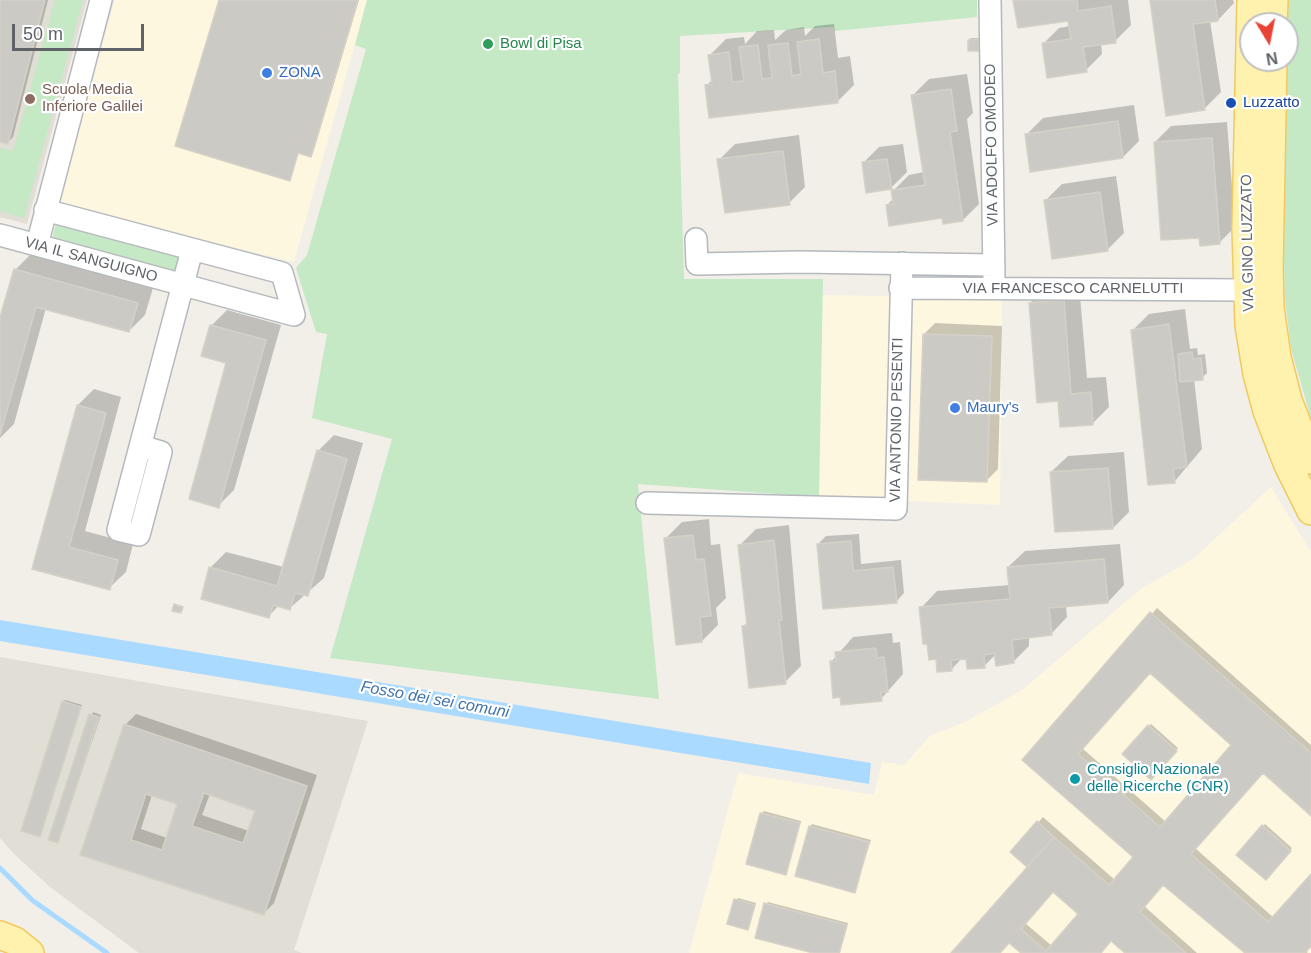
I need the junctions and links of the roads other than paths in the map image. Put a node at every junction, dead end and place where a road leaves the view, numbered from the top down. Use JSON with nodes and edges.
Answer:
{"nodes":[{"id":1,"x":101,"y":0,"type":"edge"},
{"id":2,"x":990,"y":0,"type":"edge"},
{"id":3,"x":1251,"y":0,"type":"edge"},
{"id":4,"x":1273,"y":72,"type":"edge"},
{"id":5,"x":45,"y":210,"type":"junction"},
{"id":6,"x":0,"y":235,"type":"edge"},
{"id":7,"x":696,"y":240,"type":"dead end"},
{"id":8,"x":37,"y":245,"type":"junction"},
{"id":9,"x":192,"y":250,"type":"junction"},
{"id":10,"x":902,"y":263,"type":"junction"},
{"id":11,"x":994,"y":266,"type":"junction"},
{"id":12,"x":183,"y":286,"type":"junction"},
{"id":13,"x":900,"y":288,"type":"junction"},
{"id":14,"x":995,"y":289,"type":"junction"},
{"id":15,"x":1246,"y":290,"type":"junction"},
{"id":16,"x":141,"y":446,"type":"dead end"},
{"id":17,"x":1311,"y":460,"type":"edge"},
{"id":18,"x":647,"y":503,"type":"dead end"},
{"id":19,"x":1311,"y":511,"type":"edge"},
{"id":20,"x":0,"y":935,"type":"edge"},
{"id":21,"x":30,"y":953,"type":"edge"}],
"edges":[{"from":1,"to":5,"type":"street"},
{"from":2,"to":11,"type":"street","name":"VIA ADOLFO OMODEO"},
{"from":3,"to":15,"type":"main road","name":"VIA GINO LUZZATO"},
{"from":4,"to":17,"type":"main road","name":"VIA GINO LUZZATO"},
{"from":5,"to":8,"type":"street"},
{"from":5,"to":9,"type":"street","name":"VIA IL SANGUIGNO"},
{"from":6,"to":8,"type":"street","name":"VIA IL SANGUIGNO"},
{"from":7,"to":10,"type":"street","name":"VIA FRANCESCO CARNELUTTI"},
{"from":8,"to":12,"type":"street","name":"VIA IL SANGUIGNO"},
{"from":9,"to":12,"type":"street"},
{"from":9,"to":12,"type":"street","name":"VIA IL SANGUIGNO"},
{"from":10,"to":11,"type":"street","name":"VIA FRANCESCO CARNELUTTI"},
{"from":10,"to":13,"type":"street","name":"VIA ANTONIO PESENTI"},
{"from":11,"to":14,"type":"street","name":"VIA ADOLFO OMODEO"},
{"from":12,"to":16,"type":"street"},
{"from":13,"to":14,"type":"street","name":"VIA FRANCESCO CARNELUTTI"},
{"from":13,"to":18,"type":"street","name":"VIA ANTONIO PESENTI"},
{"from":14,"to":15,"type":"street","name":"VIA FRANCESCO CARNELUTTI"},
{"from":15,"to":19,"type":"main road","name":"VIA GINO LUZZATO"},
{"from":20,"to":21,"type":"main road"}]}
